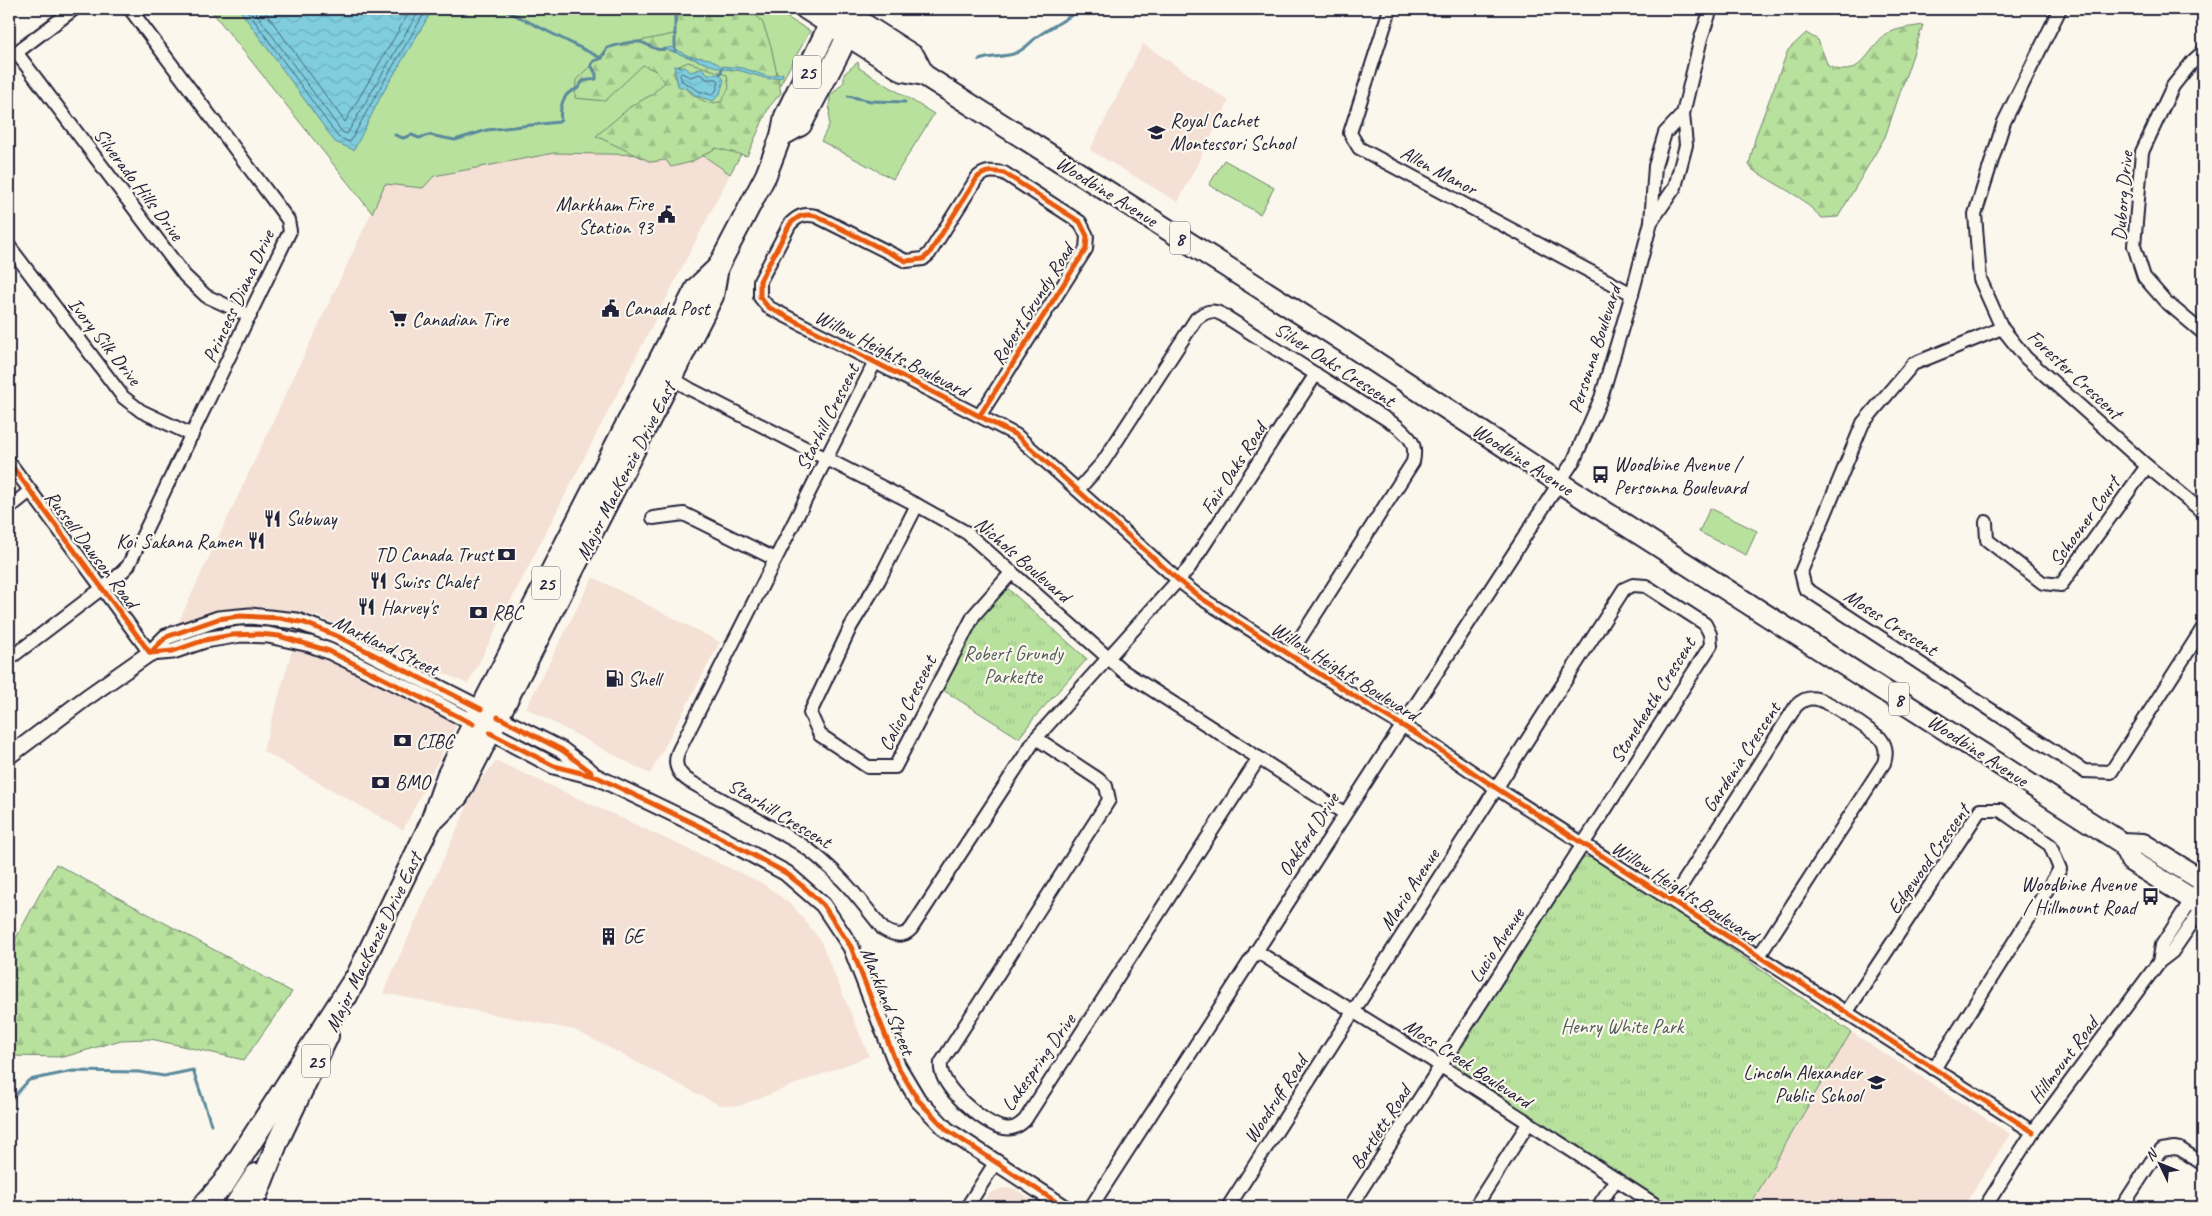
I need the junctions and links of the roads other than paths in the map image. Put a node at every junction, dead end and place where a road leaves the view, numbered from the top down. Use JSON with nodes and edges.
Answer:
{"nodes":[{"id":1,"x":74,"y":9,"type":"edge"},
{"id":2,"x":130,"y":9,"type":"edge"},
{"id":3,"x":806,"y":9,"type":"edge"},
{"id":4,"x":1390,"y":9,"type":"edge"},
{"id":5,"x":1711,"y":9,"type":"edge"},
{"id":6,"x":2060,"y":9,"type":"edge"},
{"id":7,"x":845,"y":17,"type":"edge"},
{"id":8,"x":2203,"y":52,"type":"edge"},
{"id":9,"x":13,"y":55,"type":"edge"},
{"id":10,"x":1683,"y":114,"type":"junction"},
{"id":11,"x":1652,"y":222,"type":"junction"},
{"id":12,"x":9,"y":246,"type":"edge"},
{"id":13,"x":758,"y":288,"type":"joint"},
{"id":14,"x":1632,"y":294,"type":"junction"},
{"id":15,"x":250,"y":316,"type":"junction"},
{"id":16,"x":2002,"y":328,"type":"junction"},
{"id":17,"x":2203,"y":333,"type":"edge"},
{"id":18,"x":875,"y":362,"type":"junction"},
{"id":19,"x":664,"y":373,"type":"junction"},
{"id":20,"x":1316,"y":374,"type":"junction"},
{"id":21,"x":980,"y":415,"type":"junction"},
{"id":22,"x":192,"y":435,"type":"junction"},
{"id":23,"x":826,"y":459,"type":"junction"},
{"id":24,"x":9,"y":462,"type":"edge"},
{"id":25,"x":2147,"y":466,"type":"junction"},
{"id":26,"x":1560,"y":484,"type":"junction"},
{"id":27,"x":1078,"y":490,"type":"junction"},
{"id":28,"x":30,"y":491,"type":"junction"},
{"id":29,"x":917,"y":505,"type":"junction"},
{"id":30,"x":9,"y":508,"type":"edge"},
{"id":31,"x":2203,"y":512,"type":"edge"},
{"id":32,"x":653,"y":518,"type":"dead end"},
{"id":33,"x":1986,"y":522,"type":"dead end"},
{"id":34,"x":775,"y":559,"type":"junction"},
{"id":35,"x":1012,"y":572,"type":"junction"},
{"id":36,"x":1178,"y":580,"type":"junction"},
{"id":37,"x":102,"y":588,"type":"junction"},
{"id":38,"x":2203,"y":628,"type":"edge"},
{"id":39,"x":150,"y":653,"type":"junction"},
{"id":40,"x":1290,"y":654,"type":"junction"},
{"id":41,"x":1108,"y":657,"type":"junction"},
{"id":42,"x":9,"y":659,"type":"edge"},
{"id":43,"x":486,"y":721,"type":"junction"},
{"id":44,"x":1402,"y":725,"type":"junction"},
{"id":45,"x":1036,"y":738,"type":"junction"},
{"id":46,"x":9,"y":756,"type":"edge"},
{"id":47,"x":1259,"y":758,"type":"junction"},
{"id":48,"x":1496,"y":788,"type":"junction"},
{"id":49,"x":1344,"y":813,"type":"junction"},
{"id":50,"x":2122,"y":843,"type":"junction"},
{"id":51,"x":1583,"y":844,"type":"junction"},
{"id":52,"x":2203,"y":882,"type":"edge"},
{"id":53,"x":1672,"y":900,"type":"junction"},
{"id":54,"x":2200,"y":904,"type":"edge"},
{"id":55,"x":1256,"y":951,"type":"junction"},
{"id":56,"x":1759,"y":956,"type":"junction"},
{"id":57,"x":354,"y":981,"type":"junction"},
{"id":58,"x":1353,"y":1011,"type":"junction"},
{"id":59,"x":1846,"y":1013,"type":"junction"},
{"id":60,"x":1440,"y":1066,"type":"junction"},
{"id":61,"x":1934,"y":1069,"type":"junction"},
{"id":62,"x":1528,"y":1124,"type":"junction"},
{"id":63,"x":2033,"y":1132,"type":"junction"},
{"id":64,"x":278,"y":1141,"type":"junction"},
{"id":65,"x":995,"y":1163,"type":"junction"},
{"id":66,"x":2203,"y":1164,"type":"edge"},
{"id":67,"x":1616,"y":1179,"type":"junction"},
{"id":68,"x":203,"y":1207,"type":"edge"},
{"id":69,"x":234,"y":1207,"type":"edge"},
{"id":70,"x":252,"y":1207,"type":"edge"},
{"id":71,"x":967,"y":1207,"type":"edge"},
{"id":72,"x":1064,"y":1207,"type":"edge"},
{"id":73,"x":1091,"y":1207,"type":"edge"},
{"id":74,"x":1228,"y":1207,"type":"edge"},
{"id":75,"x":1350,"y":1207,"type":"edge"},
{"id":76,"x":1475,"y":1207,"type":"edge"},
{"id":77,"x":1598,"y":1207,"type":"edge"},
{"id":78,"x":1659,"y":1207,"type":"edge"},
{"id":79,"x":1985,"y":1207,"type":"edge"},
{"id":80,"x":2122,"y":1207,"type":"edge"}],
"edges":[{"from":1,"to":9,"type":"street"},
{"from":2,"to":15,"type":"street","name":"Princess Diana Drive"},
{"from":3,"to":7,"type":"main road","name":"Woodbine Avenue","number":"8"},
{"from":4,"to":14,"type":"street","name":"Allen Manor"},
{"from":5,"to":10,"type":"street","name":"Personna Boulevard"},
{"from":6,"to":16,"type":"street","name":"Forester Crescent"},
{"from":7,"to":19,"type":"main road","name":"Major MacKenzie Drive East","number":"25"},
{"from":7,"to":26,"type":"main road","name":"Woodbine Avenue","number":"8"},
{"from":8,"to":17,"type":"street","name":"Duborg Drive"},
{"from":9,"to":15,"type":"street","name":"Silverado Hills Drive"},
{"from":10,"to":11,"type":"street","name":"Personna Boulevard"},
{"from":10,"to":11,"type":"street","name":"Personna Boulevard"},
{"from":11,"to":14,"type":"street","name":"Personna Boulevard"},
{"from":12,"to":22,"type":"street","name":"Ivory Silk Drive"},
{"from":13,"to":18,"type":"street","name":"Willow Heights Boulevard"},
{"from":13,"to":21,"type":"street","name":"Robert Grundy Road"},
{"from":14,"to":26,"type":"street","name":"Personna Boulevard"},
{"from":15,"to":22,"type":"street","name":"Princess Diana Drive"},
{"from":16,"to":25,"type":"street","name":"Forester Crescent"},
{"from":16,"to":38,"type":"street","name":"Moses Crescent"},
{"from":18,"to":21,"type":"street","name":"Willow Heights Boulevard"},
{"from":18,"to":23,"type":"street","name":"Starhill Crescent"},
{"from":19,"to":23,"type":"street","name":"Nichols Boulevard"},
{"from":19,"to":43,"type":"main road","name":"Major MacKenzie Drive East","number":"25"},
{"from":20,"to":27,"type":"street","name":"Silver Oaks Crescent"},
{"from":20,"to":36,"type":"street","name":"Fair Oaks Road"},
{"from":20,"to":40,"type":"street","name":"Silver Oaks Crescent"},
{"from":21,"to":27,"type":"street","name":"Willow Heights Boulevard"},
{"from":22,"to":37,"type":"street","name":"Princess Diana Drive"},
{"from":23,"to":29,"type":"street","name":"Nichols Boulevard"},
{"from":23,"to":34,"type":"street","name":"Starhill Crescent"},
{"from":24,"to":28,"type":"street","name":"Russell Dawson Road"},
{"from":25,"to":31,"type":"street","name":"Forester Crescent"},
{"from":25,"to":33,"type":"street","name":"Schooner Court"},
{"from":26,"to":44,"type":"street","name":"Oakford Drive"},
{"from":26,"to":50,"type":"main road","name":"Woodbine Avenue","number":"8"},
{"from":27,"to":36,"type":"street","name":"Willow Heights Boulevard"},
{"from":28,"to":30,"type":"street"},
{"from":28,"to":37,"type":"street","name":"Russell Dawson Road"},
{"from":29,"to":35,"type":"street","name":"Nichols Boulevard"},
{"from":29,"to":35,"type":"street","name":"Calico Crescent"},
{"from":32,"to":34,"type":"street"},
{"from":34,"to":45,"type":"street","name":"Starhill Crescent"},
{"from":35,"to":41,"type":"street","name":"Nichols Boulevard"},
{"from":36,"to":40,"type":"street","name":"Willow Heights Boulevard"},
{"from":36,"to":41,"type":"street","name":"Starhill Crescent"},
{"from":37,"to":39,"type":"street","name":"Russell Dawson Road"},
{"from":37,"to":42,"type":"street","name":"Princess Diana Drive"},
{"from":39,"to":43,"type":"street","name":"Markland Street"},
{"from":39,"to":46,"type":"street","name":"Markland Street"},
{"from":40,"to":44,"type":"street","name":"Willow Heights Boulevard"},
{"from":41,"to":45,"type":"street","name":"Starhill Crescent"},
{"from":41,"to":47,"type":"street","name":"Nichols Boulevard"},
{"from":43,"to":57,"type":"main road","name":"Major MacKenzie Drive East","number":"25"},
{"from":43,"to":65,"type":"street","name":"Markland Street"},
{"from":44,"to":48,"type":"street","name":"Willow Heights Boulevard"},
{"from":44,"to":49,"type":"street","name":"Oakford Drive"},
{"from":45,"to":47,"type":"street","name":"Lakespring Drive"},
{"from":47,"to":49,"type":"street","name":"Nichols Boulevard"},
{"from":48,"to":51,"type":"street","name":"Willow Heights Boulevard"},
{"from":48,"to":51,"type":"street","name":"Stoneheath Crescent"},
{"from":48,"to":58,"type":"street","name":"Mario Avenue"},
{"from":49,"to":55,"type":"street","name":"Oakford Drive"},
{"from":50,"to":52,"type":"main road","name":"Woodbine Avenue","number":"8"},
{"from":50,"to":54,"type":"main road","name":"Woodbine Avenue","number":"8"},
{"from":51,"to":53,"type":"street","name":"Willow Heights Boulevard"},
{"from":51,"to":60,"type":"street","name":"Lucio Avenue"},
{"from":52,"to":54,"type":"street","name":"Hillmount Road"},
{"from":53,"to":56,"type":"street","name":"Willow Heights Boulevard"},
{"from":53,"to":56,"type":"street","name":"Gardenia Crescent"},
{"from":54,"to":63,"type":"street","name":"Hillmount Road"},
{"from":55,"to":58,"type":"street","name":"Moss Creek Boulevard"},
{"from":55,"to":73,"type":"street","name":"Oakford Drive"},
{"from":56,"to":59,"type":"street","name":"Willow Heights Boulevard"},
{"from":57,"to":64,"type":"main road","name":"Major MacKenzie Drive East","number":"25"},
{"from":57,"to":68,"type":"highway"},
{"from":58,"to":60,"type":"street","name":"Moss Creek Boulevard"},
{"from":58,"to":74,"type":"street","name":"Woodruff Road"},
{"from":59,"to":61,"type":"street","name":"Willow Heights Boulevard"},
{"from":59,"to":61,"type":"street","name":"Edgewood Crescent"},
{"from":60,"to":62,"type":"street","name":"Moss Creek Boulevard"},
{"from":60,"to":75,"type":"street","name":"Bartlett Road"},
{"from":61,"to":63,"type":"street","name":"Willow Heights Boulevard"},
{"from":62,"to":67,"type":"street","name":"Moss Creek Boulevard"},
{"from":62,"to":76,"type":"street"},
{"from":63,"to":79,"type":"street","name":"Hillmount Road"},
{"from":64,"to":69,"type":"main road","name":"Major MacKenzie Drive East","number":"25"},
{"from":64,"to":70,"type":"main road","name":"Major MacKenzie Drive East","number":"25"},
{"from":65,"to":71,"type":"street"},
{"from":65,"to":72,"type":"street","name":"Markland Street"},
{"from":66,"to":80,"type":"street"},
{"from":67,"to":77,"type":"street"},
{"from":67,"to":78,"type":"street","name":"Moss Creek Boulevard"}]}
